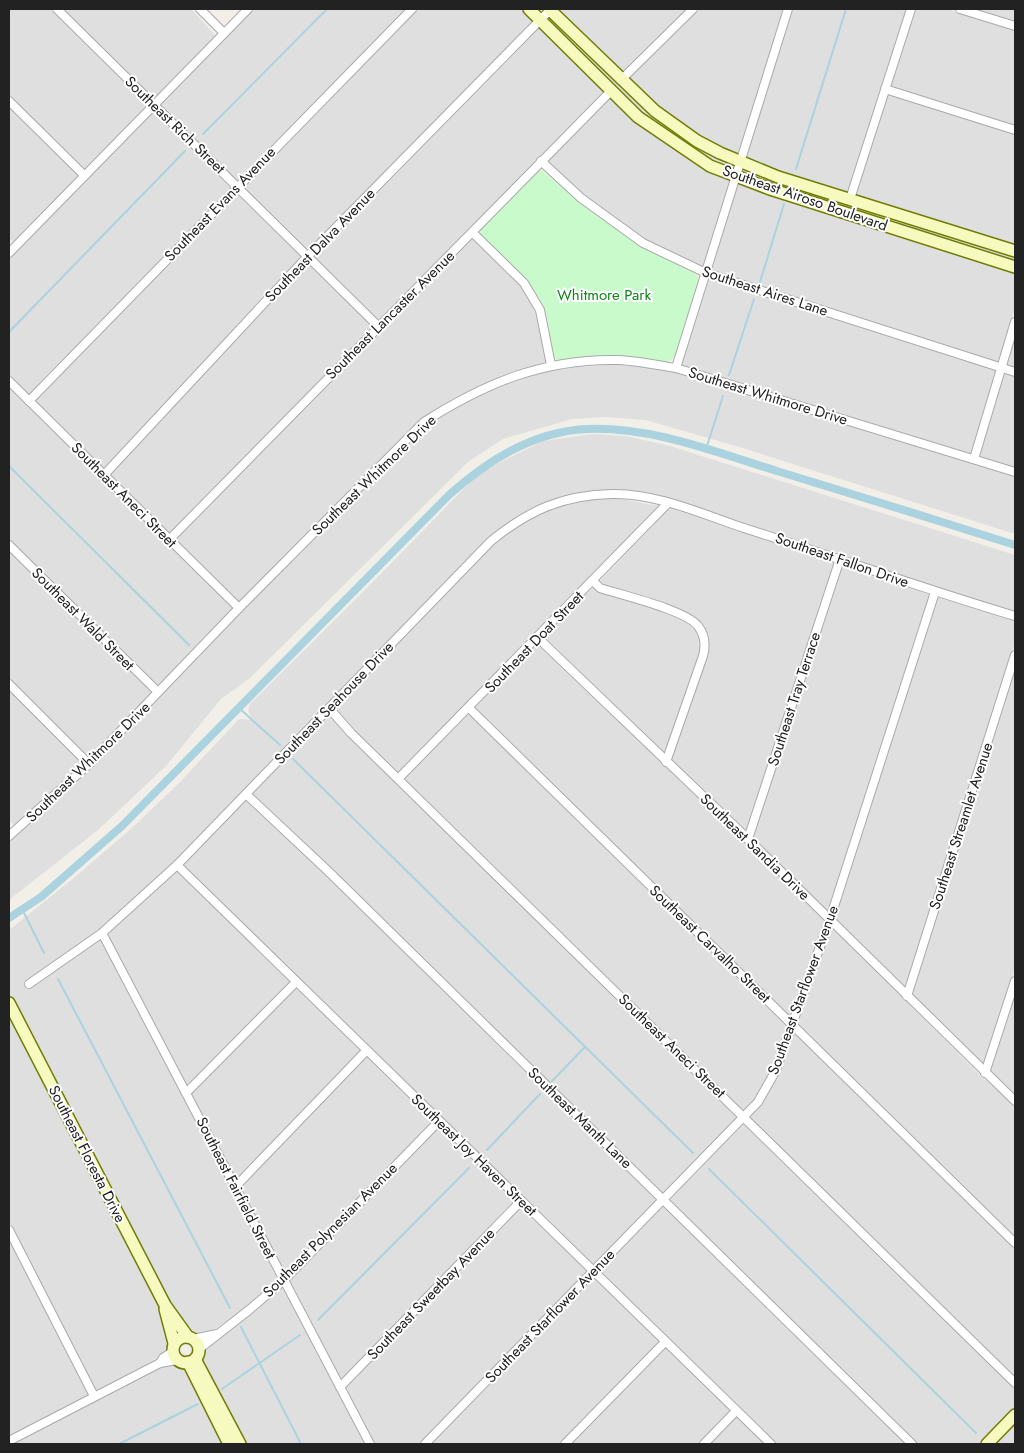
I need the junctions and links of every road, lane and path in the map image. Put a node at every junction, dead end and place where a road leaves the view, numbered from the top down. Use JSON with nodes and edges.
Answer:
{"nodes":[{"id":1,"x":56,"y":9,"type":"edge"},
{"id":2,"x":200,"y":9,"type":"edge"},
{"id":3,"x":248,"y":9,"type":"edge"},
{"id":4,"x":412,"y":9,"type":"edge"},
{"id":5,"x":529,"y":9,"type":"edge"},
{"id":6,"x":550,"y":9,"type":"edge"},
{"id":7,"x":693,"y":9,"type":"edge"},
{"id":8,"x":788,"y":9,"type":"edge"},
{"id":9,"x":911,"y":9,"type":"edge"},
{"id":10,"x":960,"y":9,"type":"edge"},
{"id":11,"x":540,"y":20,"type":"junction"},
{"id":12,"x":1015,"y":26,"type":"edge"},
{"id":13,"x":224,"y":34,"type":"junction"},
{"id":14,"x":621,"y":80,"type":"junction"},
{"id":15,"x":885,"y":89,"type":"junction"},
{"id":16,"x":611,"y":91,"type":"junction"},
{"id":17,"x":9,"y":101,"type":"edge"},
{"id":18,"x":153,"y":104,"type":"junction"},
{"id":19,"x":1015,"y":130,"type":"edge"},
{"id":20,"x":541,"y":162,"type":"junction"},
{"id":21,"x":739,"y":162,"type":"junction"},
{"id":22,"x":84,"y":175,"type":"junction"},
{"id":23,"x":735,"y":176,"type":"junction"},
{"id":24,"x":237,"y":186,"type":"junction"},
{"id":25,"x":850,"y":199,"type":"junction"},
{"id":26,"x":897,"y":214,"type":"junction"},
{"id":27,"x":893,"y":228,"type":"junction"},
{"id":28,"x":473,"y":233,"type":"junction"},
{"id":29,"x":10,"y":248,"type":"edge"},
{"id":30,"x":1015,"y":251,"type":"edge"},
{"id":31,"x":308,"y":256,"type":"junction"},
{"id":32,"x":1015,"y":267,"type":"edge"},
{"id":33,"x":706,"y":273,"type":"junction"},
{"id":34,"x":1015,"y":322,"type":"edge"},
{"id":35,"x":378,"y":326,"type":"junction"},
{"id":36,"x":551,"y":365,"type":"junction"},
{"id":37,"x":676,"y":368,"type":"junction"},
{"id":38,"x":1002,"y":368,"type":"junction"},
{"id":39,"x":1015,"y":372,"type":"edge"},
{"id":40,"x":9,"y":381,"type":"edge"},
{"id":41,"x":29,"y":401,"type":"junction"},
{"id":42,"x":974,"y":459,"type":"junction"},
{"id":43,"x":1015,"y":472,"type":"edge"},
{"id":44,"x":104,"y":475,"type":"junction"},
{"id":45,"x":668,"y":503,"type":"junction"},
{"id":46,"x":170,"y":540,"type":"junction"},
{"id":47,"x":9,"y":545,"type":"edge"},
{"id":48,"x":840,"y":559,"type":"junction"},
{"id":49,"x":593,"y":581,"type":"junction"},
{"id":50,"x":935,"y":592,"type":"junction"},
{"id":51,"x":239,"y":608,"type":"junction"},
{"id":52,"x":1015,"y":616,"type":"edge"},
{"id":53,"x":536,"y":637,"type":"junction"},
{"id":54,"x":1015,"y":655,"type":"edge"},
{"id":55,"x":9,"y":684,"type":"edge"},
{"id":56,"x":158,"y":692,"type":"junction"},
{"id":57,"x":329,"y":708,"type":"junction"},
{"id":58,"x":469,"y":708,"type":"junction"},
{"id":59,"x":666,"y":762,"type":"junction"},
{"id":60,"x":89,"y":764,"type":"junction"},
{"id":61,"x":398,"y":779,"type":"junction"},
{"id":62,"x":246,"y":794,"type":"junction"},
{"id":63,"x":9,"y":825,"type":"edge"},
{"id":64,"x":12,"y":834,"type":"edge"},
{"id":65,"x":748,"y":839,"type":"junction"},
{"id":66,"x":177,"y":865,"type":"junction"},
{"id":67,"x":830,"y":919,"type":"junction"},
{"id":68,"x":102,"y":932,"type":"junction"},
{"id":69,"x":1015,"y":981,"type":"edge"},
{"id":70,"x":296,"y":982,"type":"junction"},
{"id":71,"x":29,"y":984,"type":"dead end"},
{"id":72,"x":907,"y":996,"type":"junction"},
{"id":73,"x":9,"y":1003,"type":"edge"},
{"id":74,"x":792,"y":1024,"type":"junction"},
{"id":75,"x":367,"y":1050,"type":"junction"},
{"id":76,"x":985,"y":1073,"type":"junction"},
{"id":77,"x":187,"y":1092,"type":"junction"},
{"id":78,"x":1015,"y":1101,"type":"edge"},
{"id":79,"x":745,"y":1118,"type":"junction"},
{"id":80,"x":439,"y":1121,"type":"junction"},
{"id":81,"x":236,"y":1186,"type":"junction"},
{"id":82,"x":664,"y":1201,"type":"junction"},
{"id":83,"x":521,"y":1202,"type":"junction"},
{"id":84,"x":9,"y":1230,"type":"edge"},
{"id":85,"x":1015,"y":1243,"type":"edge"},
{"id":86,"x":593,"y":1271,"type":"junction"},
{"id":87,"x":284,"y":1280,"type":"junction"},
{"id":88,"x":665,"y":1342,"type":"junction"},
{"id":89,"x":186,"y":1350,"type":"junction"},
{"id":90,"x":1015,"y":1383,"type":"edge"},
{"id":91,"x":340,"y":1387,"type":"junction"},
{"id":92,"x":94,"y":1396,"type":"junction"},
{"id":93,"x":736,"y":1411,"type":"junction"},
{"id":94,"x":1015,"y":1415,"type":"edge"},
{"id":95,"x":9,"y":1441,"type":"edge"},
{"id":96,"x":229,"y":1444,"type":"edge"},
{"id":97,"x":240,"y":1444,"type":"edge"},
{"id":98,"x":370,"y":1444,"type":"edge"},
{"id":99,"x":425,"y":1444,"type":"edge"},
{"id":100,"x":565,"y":1444,"type":"edge"},
{"id":101,"x":704,"y":1444,"type":"edge"},
{"id":102,"x":771,"y":1444,"type":"edge"},
{"id":103,"x":912,"y":1444,"type":"edge"},
{"id":104,"x":987,"y":1444,"type":"edge"}],
"edges":[{"from":1,"to":18,"type":"street","name":"Southeast Rich Street"},
{"from":2,"to":13,"type":"street"},
{"from":3,"to":13,"type":"street"},
{"from":4,"to":24,"type":"street","name":"Southeast Evans Avenue"},
{"from":5,"to":11,"type":"main road","name":"Southeast Airoso Boulevard"},
{"from":6,"to":11,"type":"street","name":"Southeast Dalva Avenue"},
{"from":6,"to":14,"type":"main road","name":"Southeast Airoso Boulevard"},
{"from":7,"to":14,"type":"street"},
{"from":8,"to":21,"type":"street"},
{"from":9,"to":15,"type":"street"},
{"from":10,"to":12,"type":"street"},
{"from":11,"to":16,"type":"main road","name":"Southeast Airoso Boulevard"},
{"from":11,"to":31,"type":"street","name":"Southeast Dalva Avenue"},
{"from":13,"to":18,"type":"street"},
{"from":14,"to":21,"type":"main road","name":"Southeast Airoso Boulevard"},
{"from":15,"to":19,"type":"street"},
{"from":15,"to":25,"type":"street"},
{"from":16,"to":20,"type":"street","name":"Southeast Lancaster Avenue"},
{"from":16,"to":23,"type":"main road","name":"Southeast Airoso Boulevard"},
{"from":17,"to":22,"type":"street"},
{"from":18,"to":22,"type":"street"},
{"from":18,"to":24,"type":"street","name":"Southeast Rich Street"},
{"from":20,"to":28,"type":"street","name":"Southeast Lancaster Avenue"},
{"from":20,"to":33,"type":"street","name":"Southeast Aires Lane"},
{"from":21,"to":23,"type":"street"},
{"from":21,"to":25,"type":"main road","name":"Southeast Airoso Boulevard"},
{"from":22,"to":29,"type":"street"},
{"from":23,"to":27,"type":"main road","name":"Southeast Airoso Boulevard"},
{"from":23,"to":33,"type":"street"},
{"from":24,"to":31,"type":"street","name":"Southeast Rich Street"},
{"from":24,"to":41,"type":"street","name":"Southeast Evans Avenue"},
{"from":25,"to":26,"type":"main road","name":"Southeast Airoso Boulevard"},
{"from":26,"to":27,"type":"main road"},
{"from":26,"to":30,"type":"main road","name":"Southeast Airoso Boulevard"},
{"from":27,"to":32,"type":"main road","name":"Southeast Airoso Boulevard"},
{"from":28,"to":35,"type":"street","name":"Southeast Lancaster Avenue"},
{"from":28,"to":36,"type":"street"},
{"from":31,"to":35,"type":"street","name":"Southeast Rich Street"},
{"from":31,"to":44,"type":"street","name":"Southeast Dalva Avenue"},
{"from":33,"to":37,"type":"street"},
{"from":33,"to":38,"type":"street","name":"Southeast Aires Lane"},
{"from":34,"to":38,"type":"street"},
{"from":35,"to":46,"type":"street","name":"Southeast Lancaster Avenue"},
{"from":36,"to":37,"type":"street","name":"Southeast Whitmore Drive"},
{"from":36,"to":51,"type":"street","name":"Southeast Whitmore Drive"},
{"from":37,"to":42,"type":"street","name":"Southeast Whitmore Drive"},
{"from":38,"to":39,"type":"street","name":"Southeast Aires Lane"},
{"from":38,"to":42,"type":"street"},
{"from":40,"to":41,"type":"street","name":"Southeast Aneci Street"},
{"from":41,"to":44,"type":"street","name":"Southeast Aneci Street"},
{"from":42,"to":43,"type":"street","name":"Southeast Whitmore Drive"},
{"from":44,"to":46,"type":"street","name":"Southeast Aneci Street"},
{"from":45,"to":48,"type":"street","name":"Southeast Fallon Drive"},
{"from":45,"to":49,"type":"street","name":"Southeast Doat Street"},
{"from":45,"to":57,"type":"street","name":"Southeast Seahouse Drive"},
{"from":46,"to":51,"type":"street","name":"Southeast Aneci Street"},
{"from":47,"to":56,"type":"street","name":"Southeast Wald Street"},
{"from":48,"to":50,"type":"street","name":"Southeast Fallon Drive"},
{"from":48,"to":65,"type":"street","name":"Southeast Tray Terrace"},
{"from":49,"to":53,"type":"street","name":"Southeast Doat Street"},
{"from":49,"to":59,"type":"street"},
{"from":50,"to":52,"type":"street","name":"Southeast Fallon Drive"},
{"from":50,"to":67,"type":"street","name":"Southeast Starflower Avenue"},
{"from":51,"to":56,"type":"street","name":"Southeast Whitmore Drive"},
{"from":53,"to":58,"type":"street","name":"Southeast Doat Street"},
{"from":53,"to":59,"type":"street","name":"Southeast Sandia Drive"},
{"from":54,"to":72,"type":"street","name":"Southeast Streamlet Avenue"},
{"from":55,"to":60,"type":"street"},
{"from":56,"to":60,"type":"street","name":"Southeast Whitmore Drive"},
{"from":57,"to":61,"type":"street","name":"Southeast Aneci Street"},
{"from":57,"to":62,"type":"street","name":"Southeast Seahouse Drive"},
{"from":58,"to":61,"type":"street","name":"Southeast Doat Street"},
{"from":58,"to":74,"type":"street","name":"Southeast Carvalho Street"},
{"from":59,"to":65,"type":"street","name":"Southeast Sandia Drive"},
{"from":60,"to":64,"type":"street","name":"Southeast Whitmore Drive"},
{"from":61,"to":79,"type":"street","name":"Southeast Aneci Street"},
{"from":62,"to":66,"type":"street","name":"Southeast Seahouse Drive"},
{"from":62,"to":82,"type":"street","name":"Southeast Manth Lane"},
{"from":63,"to":64,"type":"street"},
{"from":65,"to":67,"type":"street","name":"Southeast Sandia Drive"},
{"from":66,"to":68,"type":"street","name":"Southeast Seahouse Drive"},
{"from":66,"to":70,"type":"street","name":"Southeast Joy Haven Street"},
{"from":67,"to":72,"type":"street","name":"Southeast Sandia Drive"},
{"from":67,"to":74,"type":"street","name":"Southeast Starflower Avenue"},
{"from":68,"to":71,"type":"street","name":"Southeast Seahouse Drive"},
{"from":68,"to":77,"type":"street","name":"Southeast Fairfield Street"},
{"from":69,"to":76,"type":"street"},
{"from":70,"to":75,"type":"street","name":"Southeast Joy Haven Street"},
{"from":70,"to":77,"type":"street"},
{"from":72,"to":76,"type":"street","name":"Southeast Sandia Drive"},
{"from":73,"to":89,"type":"main road","name":"Southeast Floresta Drive"},
{"from":74,"to":79,"type":"street","name":"Southeast Starflower Avenue"},
{"from":74,"to":85,"type":"street","name":"Southeast Carvalho Street"},
{"from":75,"to":80,"type":"street","name":"Southeast Joy Haven Street"},
{"from":75,"to":81,"type":"street"},
{"from":76,"to":78,"type":"street","name":"Southeast Sandia Drive"},
{"from":77,"to":81,"type":"street","name":"Southeast Fairfield Street"},
{"from":79,"to":82,"type":"street","name":"Southeast Starflower Avenue"},
{"from":79,"to":90,"type":"street","name":"Southeast Aneci Street"},
{"from":80,"to":83,"type":"street","name":"Southeast Joy Haven Street"},
{"from":80,"to":87,"type":"street","name":"Southeast Polynesian Avenue"},
{"from":81,"to":87,"type":"street","name":"Southeast Fairfield Street"},
{"from":82,"to":86,"type":"street","name":"Southeast Starflower Avenue"},
{"from":82,"to":103,"type":"street","name":"Southeast Manth Lane"},
{"from":83,"to":86,"type":"street","name":"Southeast Joy Haven Street"},
{"from":83,"to":91,"type":"street","name":"Southeast Sweetbay Avenue"},
{"from":84,"to":92,"type":"street"},
{"from":86,"to":88,"type":"street","name":"Southeast Joy Haven Street"},
{"from":86,"to":99,"type":"street","name":"Southeast Starflower Avenue"},
{"from":87,"to":89,"type":"street","name":"Southeast Polynesian Avenue"},
{"from":87,"to":91,"type":"street","name":"Southeast Fairfield Street"},
{"from":88,"to":93,"type":"street","name":"Southeast Joy Haven Street"},
{"from":88,"to":100,"type":"street"},
{"from":89,"to":92,"type":"street","name":"Southeast Polynesian Avenue"},
{"from":89,"to":96,"type":"main road","name":"Southeast Floresta Drive"},
{"from":89,"to":97,"type":"main road","name":"Southeast Floresta Drive"},
{"from":91,"to":98,"type":"street","name":"Southeast Fairfield Street"},
{"from":92,"to":95,"type":"street","name":"Southeast Polynesian Avenue"},
{"from":93,"to":101,"type":"street"},
{"from":93,"to":102,"type":"street","name":"Southeast Joy Haven Street"},
{"from":94,"to":104,"type":"main road"}]}
